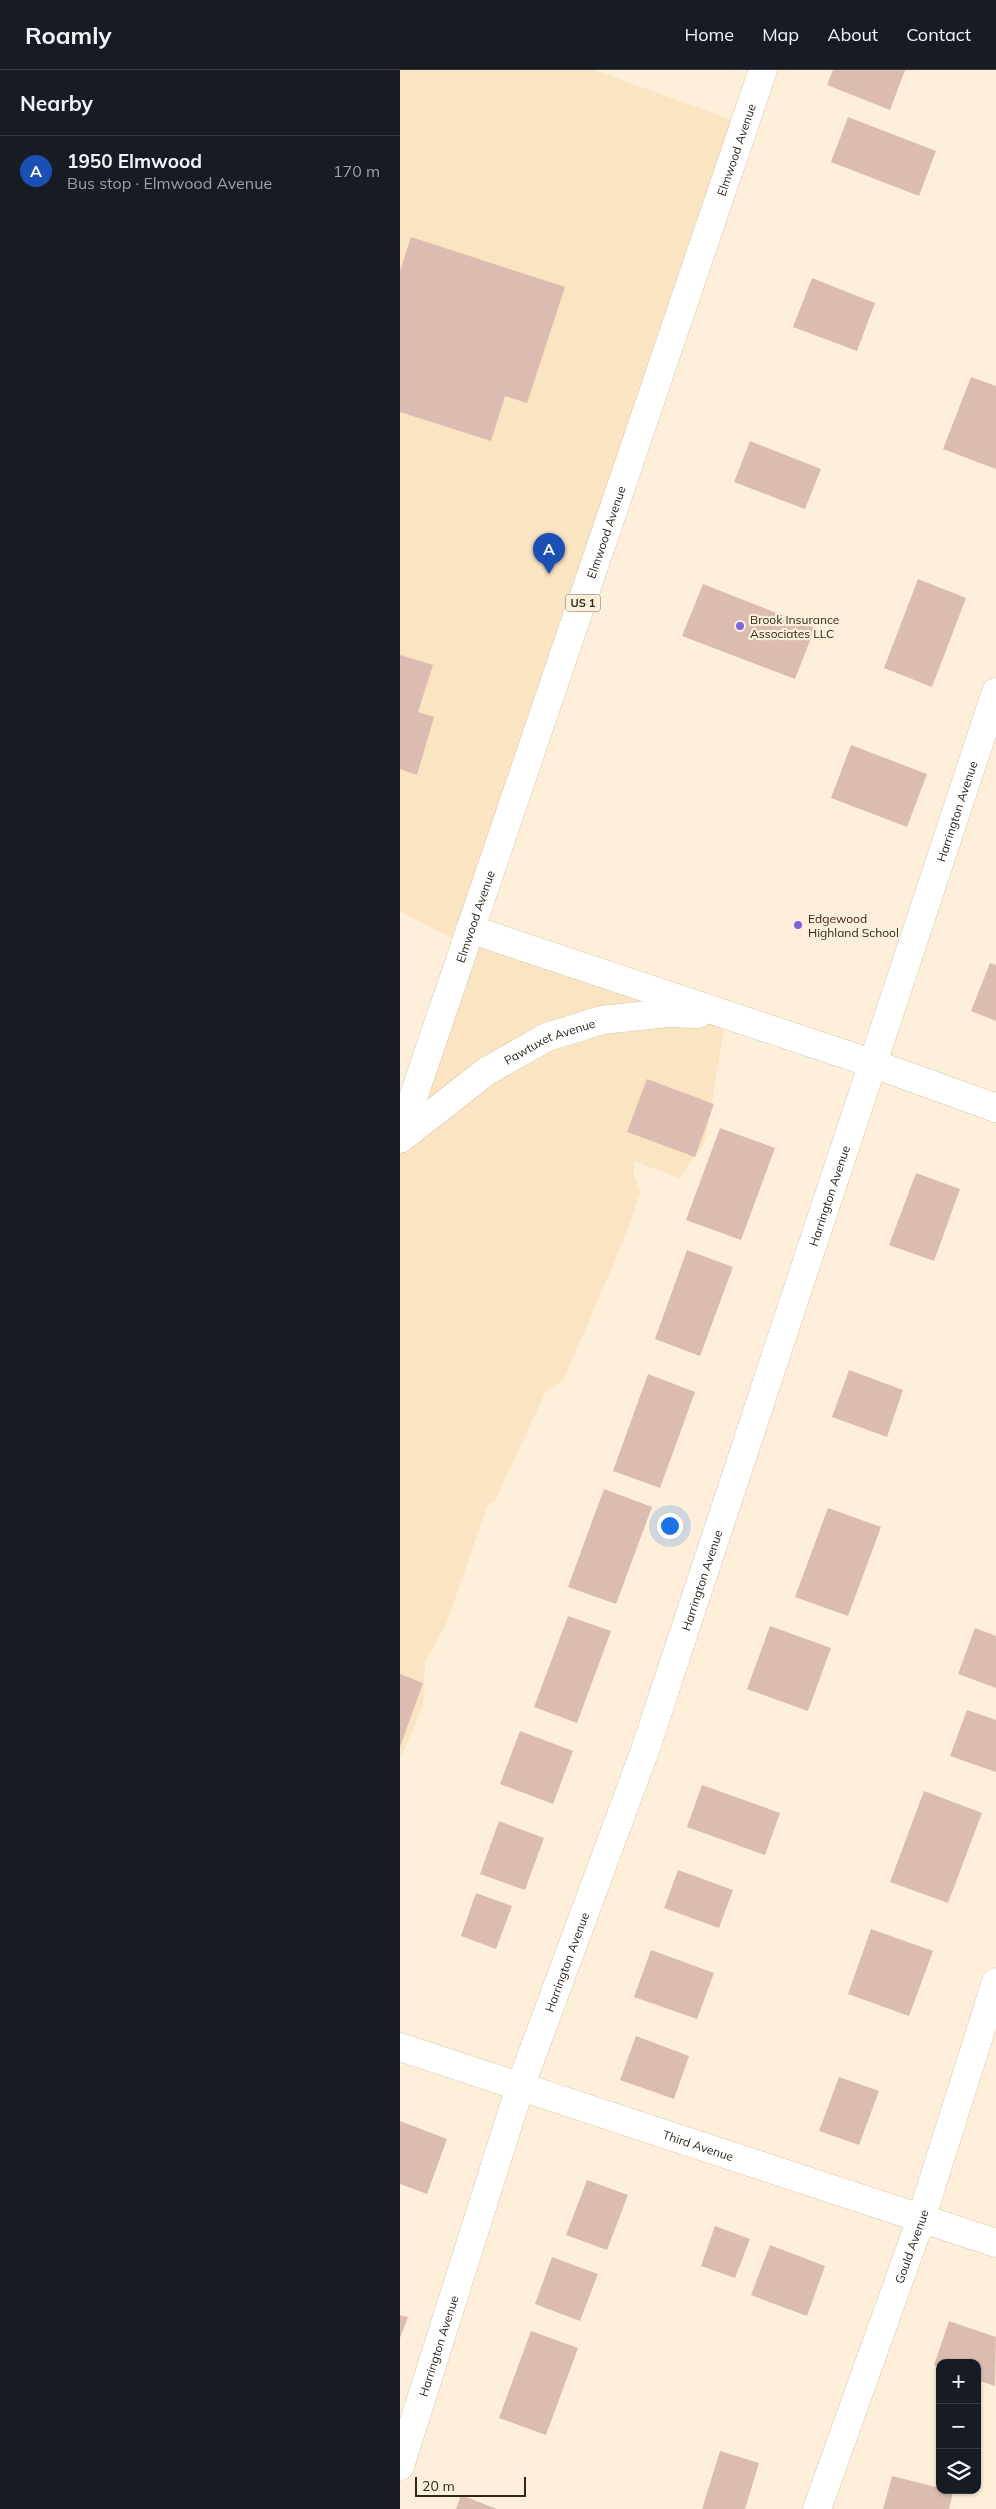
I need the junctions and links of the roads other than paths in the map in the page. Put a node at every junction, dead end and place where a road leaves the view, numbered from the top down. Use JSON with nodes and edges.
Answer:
{"nodes":[{"id":1,"x":763,"y":70,"type":"edge"},
{"id":2,"x":996,"y":692,"type":"edge"},
{"id":3,"x":470,"y":929,"type":"junction"},
{"id":4,"x":726,"y":1015,"type":"junction"},
{"id":5,"x":874,"y":1064,"type":"junction"},
{"id":6,"x":996,"y":1108,"type":"edge"},
{"id":7,"x":400,"y":1138,"type":"edge"},
{"id":8,"x":996,"y":1982,"type":"edge"},
{"id":9,"x":400,"y":2047,"type":"edge"},
{"id":10,"x":520,"y":2087,"type":"junction"},
{"id":11,"x":921,"y":2219,"type":"junction"},
{"id":12,"x":996,"y":2243,"type":"edge"},
{"id":13,"x":400,"y":2466,"type":"edge"},
{"id":14,"x":817,"y":2509,"type":"edge"}],
"edges":[{"from":1,"to":3,"type":"street","name":"Elmwood Avenue","number":"US 1"},
{"from":2,"to":5,"type":"street","name":"Harrington Avenue"},
{"from":3,"to":4,"type":"street","name":"Pawtuxet Avenue"},
{"from":3,"to":7,"type":"street","name":"Elmwood Avenue","number":"US 1"},
{"from":4,"to":5,"type":"street","name":"Pawtuxet Avenue"},
{"from":4,"to":7,"type":"street","name":"Pawtuxet Avenue"},
{"from":5,"to":6,"type":"street","name":"Pawtuxet Avenue"},
{"from":5,"to":10,"type":"street","name":"Harrington Avenue"},
{"from":8,"to":11,"type":"street","name":"Gould Avenue"},
{"from":9,"to":10,"type":"street","name":"Third Avenue"},
{"from":10,"to":11,"type":"street","name":"Third Avenue"},
{"from":10,"to":13,"type":"street","name":"Harrington Avenue"},
{"from":11,"to":12,"type":"street","name":"Third Avenue"},
{"from":11,"to":14,"type":"street","name":"Gould Avenue"}]}
